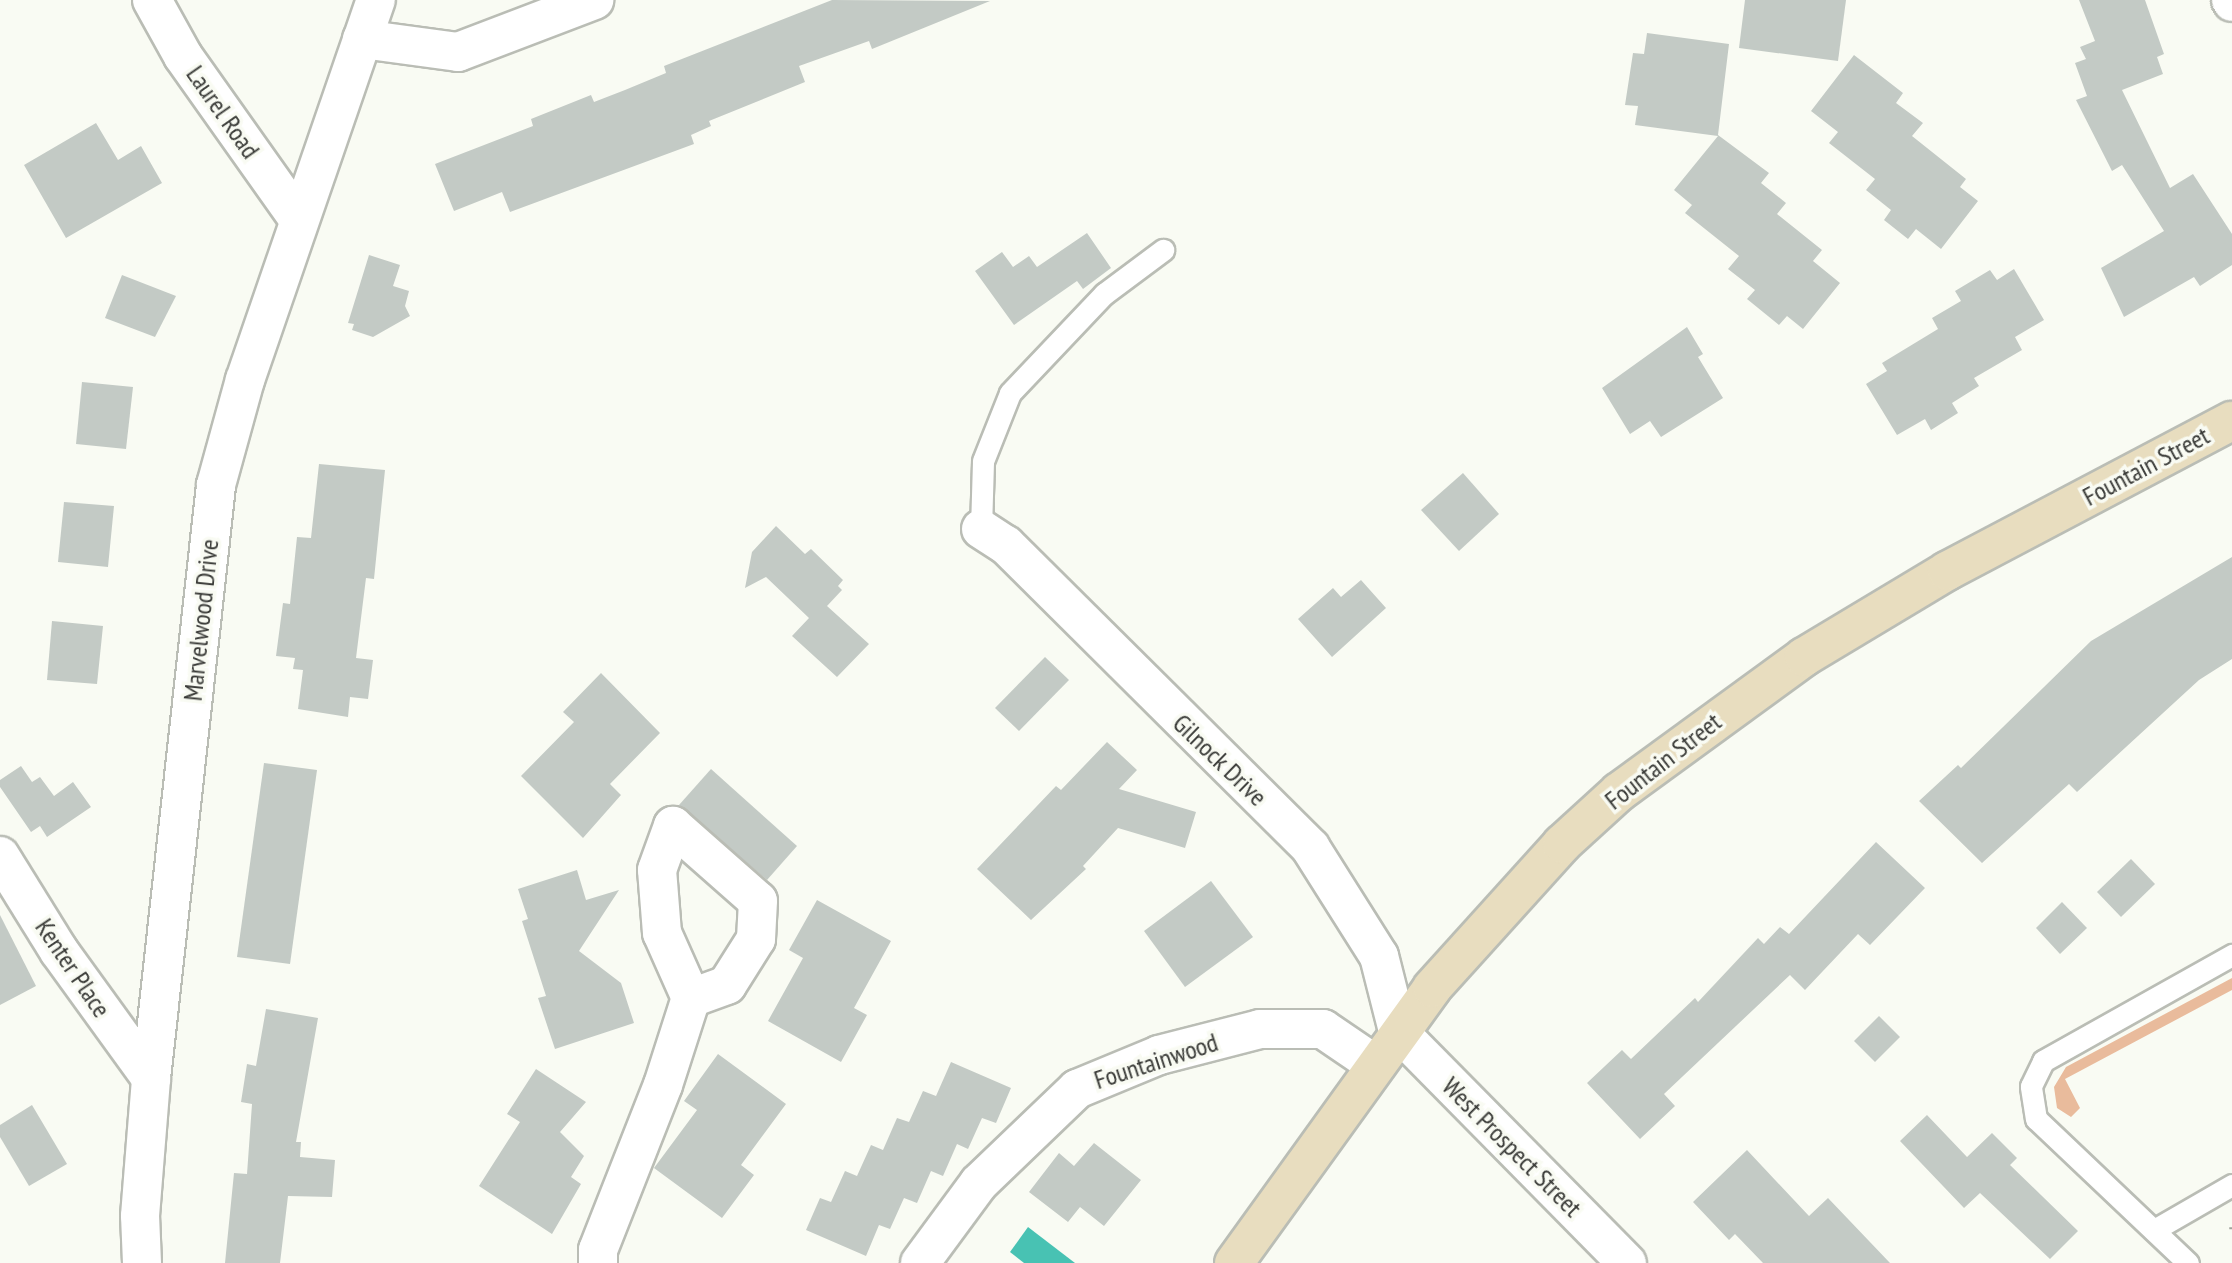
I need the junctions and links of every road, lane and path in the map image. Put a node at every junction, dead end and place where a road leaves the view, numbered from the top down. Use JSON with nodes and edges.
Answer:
{"nodes":[{"id":1,"x":152,"y":0,"type":"edge"},
{"id":2,"x":376,"y":0,"type":"edge"},
{"id":3,"x":594,"y":0,"type":"edge"},
{"id":4,"x":362,"y":39,"type":"junction"},
{"id":5,"x":299,"y":220,"type":"junction"},
{"id":6,"x":1163,"y":250,"type":"dead end"},
{"id":7,"x":2232,"y":421,"type":"edge"},
{"id":8,"x":981,"y":529,"type":"joint"},
{"id":9,"x":0,"y":856,"type":"edge"},
{"id":10,"x":2232,"y":955,"type":"edge"},
{"id":11,"x":691,"y":998,"type":"dead end"},
{"id":12,"x":1398,"y":1031,"type":"junction"},
{"id":13,"x":1376,"y":1065,"type":"junction"},
{"id":14,"x":151,"y":1078,"type":"junction"},
{"id":15,"x":2232,"y":1185,"type":"edge"},
{"id":16,"x":2154,"y":1230,"type":"junction"},
{"id":17,"x":142,"y":1263,"type":"edge"},
{"id":18,"x":597,"y":1263,"type":"edge"},
{"id":19,"x":920,"y":1263,"type":"edge"},
{"id":20,"x":1234,"y":1263,"type":"edge"},
{"id":21,"x":1627,"y":1263,"type":"edge"},
{"id":22,"x":2188,"y":1263,"type":"edge"}],
"edges":[{"from":1,"to":5,"type":"street","name":"Laurel Road"},
{"from":2,"to":4,"type":"street","name":"Marvelwood Drive"},
{"from":3,"to":4,"type":"street"},
{"from":4,"to":5,"type":"street","name":"Marvelwood Drive"},
{"from":5,"to":14,"type":"street","name":"Marvelwood Drive"},
{"from":6,"to":8,"type":"lane"},
{"from":7,"to":12,"type":"main road","name":"Fountain Street"},
{"from":8,"to":12,"type":"street","name":"Gilnock Drive"},
{"from":9,"to":14,"type":"street","name":"Kenter Place"},
{"from":10,"to":16,"type":"lane"},
{"from":11,"to":18,"type":"street"},
{"from":12,"to":13,"type":"main road","name":"Fountain Street"},
{"from":12,"to":21,"type":"street","name":"West Prospect Street"},
{"from":13,"to":19,"type":"street","name":"Fountainwood"},
{"from":13,"to":20,"type":"main road","name":"Fountain Street"},
{"from":14,"to":17,"type":"street","name":"Marvelwood Drive"},
{"from":15,"to":16,"type":"lane"},
{"from":16,"to":22,"type":"lane"}]}
